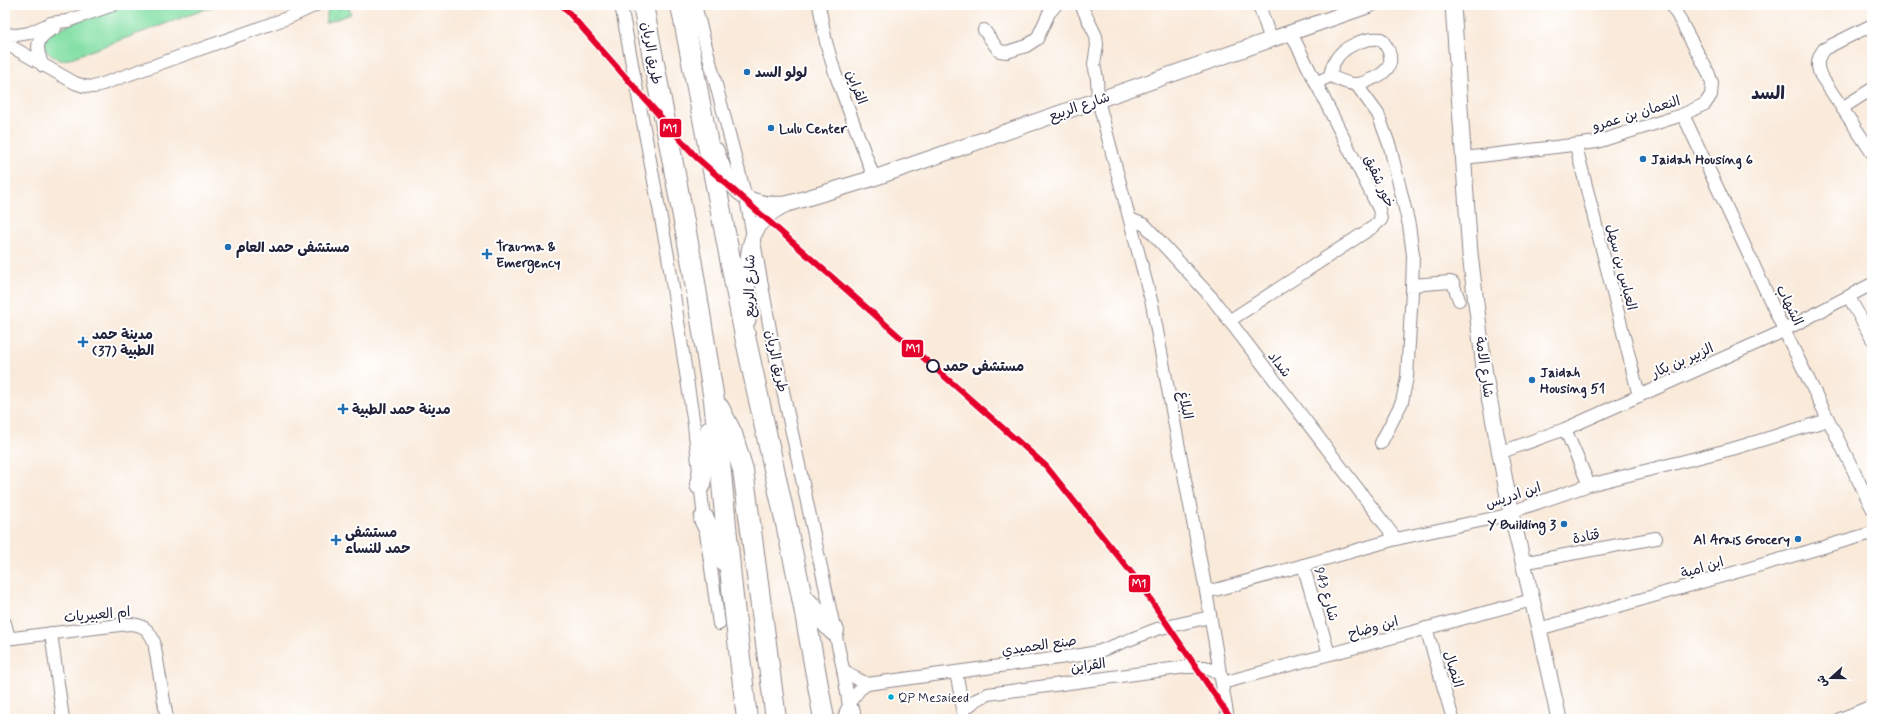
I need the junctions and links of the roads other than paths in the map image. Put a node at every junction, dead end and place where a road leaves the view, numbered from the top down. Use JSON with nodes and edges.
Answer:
{"nodes":[{"id":1,"x":113,"y":5,"type":"edge"},
{"id":2,"x":316,"y":5,"type":"edge"},
{"id":3,"x":621,"y":5,"type":"edge"},
{"id":4,"x":643,"y":5,"type":"edge"},
{"id":5,"x":681,"y":5,"type":"edge"},
{"id":6,"x":694,"y":5,"type":"edge"},
{"id":7,"x":818,"y":5,"type":"edge"},
{"id":8,"x":1056,"y":5,"type":"edge"},
{"id":9,"x":1080,"y":5,"type":"edge"},
{"id":10,"x":1259,"y":5,"type":"edge"},
{"id":11,"x":1370,"y":5,"type":"edge"},
{"id":12,"x":1672,"y":5,"type":"edge"},
{"id":13,"x":1454,"y":6,"type":"edge"},
{"id":14,"x":66,"y":21,"type":"junction"},
{"id":15,"x":1872,"y":25,"type":"edge"},
{"id":16,"x":984,"y":30,"type":"dead end"},
{"id":17,"x":1291,"y":33,"type":"junction"},
{"id":18,"x":5,"y":34,"type":"edge"},
{"id":19,"x":1271,"y":40,"type":"junction"},
{"id":20,"x":5,"y":43,"type":"edge"},
{"id":21,"x":43,"y":66,"type":"junction"},
{"id":22,"x":1330,"y":76,"type":"junction"},
{"id":23,"x":1316,"y":83,"type":"junction"},
{"id":24,"x":1356,"y":84,"type":"junction"},
{"id":25,"x":1872,"y":89,"type":"edge"},
{"id":26,"x":1098,"y":100,"type":"junction"},
{"id":27,"x":1842,"y":108,"type":"junction"},
{"id":28,"x":1682,"y":115,"type":"junction"},
{"id":29,"x":702,"y":116,"type":"junction"},
{"id":30,"x":1576,"y":146,"type":"junction"},
{"id":31,"x":1872,"y":153,"type":"edge"},
{"id":32,"x":1464,"y":158,"type":"junction"},
{"id":33,"x":874,"y":178,"type":"junction"},
{"id":34,"x":746,"y":198,"type":"junction"},
{"id":35,"x":787,"y":204,"type":"junction"},
{"id":36,"x":1130,"y":219,"type":"junction"},
{"id":37,"x":753,"y":236,"type":"junction"},
{"id":38,"x":1872,"y":284,"type":"edge"},
{"id":39,"x":1412,"y":285,"type":"junction"},
{"id":40,"x":1849,"y":297,"type":"junction"},
{"id":41,"x":1459,"y":300,"type":"dead end"},
{"id":42,"x":1229,"y":321,"type":"junction"},
{"id":43,"x":1784,"y":330,"type":"junction"},
{"id":44,"x":745,"y":336,"type":"junction"},
{"id":45,"x":1872,"y":339,"type":"edge"},
{"id":46,"x":1639,"y":396,"type":"junction"},
{"id":47,"x":714,"y":400,"type":"junction"},
{"id":48,"x":1828,"y":420,"type":"junction"},
{"id":49,"x":1566,"y":429,"type":"junction"},
{"id":50,"x":1381,"y":443,"type":"dead end"},
{"id":51,"x":1499,"y":453,"type":"junction"},
{"id":52,"x":700,"y":484,"type":"junction"},
{"id":53,"x":1589,"y":486,"type":"junction"},
{"id":54,"x":1872,"y":508,"type":"edge"},
{"id":55,"x":1511,"y":512,"type":"junction"},
{"id":56,"x":704,"y":519,"type":"junction"},
{"id":57,"x":1872,"y":533,"type":"edge"},
{"id":58,"x":1656,"y":538,"type":"dead end"},
{"id":59,"x":1396,"y":539,"type":"junction"},
{"id":60,"x":1522,"y":563,"type":"junction"},
{"id":61,"x":1303,"y":565,"type":"junction"},
{"id":62,"x":732,"y":588,"type":"junction"},
{"id":63,"x":1206,"y":591,"type":"junction"},
{"id":64,"x":802,"y":597,"type":"junction"},
{"id":65,"x":1532,"y":600,"type":"junction"},
{"id":66,"x":1210,"y":617,"type":"junction"},
{"id":67,"x":5,"y":623,"type":"edge"},
{"id":68,"x":719,"y":624,"type":"dead end"},
{"id":69,"x":1426,"y":628,"type":"junction"},
{"id":70,"x":1540,"y":629,"type":"junction"},
{"id":71,"x":834,"y":631,"type":"junction"},
{"id":72,"x":51,"y":633,"type":"junction"},
{"id":73,"x":7,"y":639,"type":"edge"},
{"id":74,"x":1328,"y":654,"type":"junction"},
{"id":75,"x":843,"y":669,"type":"junction"},
{"id":76,"x":956,"y":672,"type":"junction"},
{"id":77,"x":1222,"y":679,"type":"junction"},
{"id":78,"x":867,"y":684,"type":"junction"},
{"id":79,"x":1872,"y":706,"type":"edge"},
{"id":80,"x":850,"y":713,"type":"edge"},
{"id":81,"x":964,"y":715,"type":"edge"},
{"id":82,"x":63,"y":719,"type":"edge"},
{"id":83,"x":166,"y":719,"type":"edge"},
{"id":84,"x":747,"y":719,"type":"edge"},
{"id":85,"x":776,"y":719,"type":"edge"},
{"id":86,"x":824,"y":719,"type":"edge"},
{"id":87,"x":1228,"y":719,"type":"edge"},
{"id":88,"x":1453,"y":719,"type":"edge"},
{"id":89,"x":1559,"y":719,"type":"edge"},
{"id":90,"x":1840,"y":719,"type":"edge"}],
"edges":[{"from":1,"to":14,"type":"street"},
{"from":2,"to":21,"type":"street"},
{"from":3,"to":52,"type":"street","name":"طريق الريان"},
{"from":4,"to":47,"type":"highway","name":"طريق الريان"},
{"from":5,"to":29,"type":"highway","name":"طريق الريان"},
{"from":6,"to":34,"type":"street","name":"طريق الريان"},
{"from":7,"to":33,"type":"street","name":"القراين"},
{"from":8,"to":16,"type":"street"},
{"from":9,"to":26,"type":"street","name":"البلاغ"},
{"from":10,"to":19,"type":"street"},
{"from":11,"to":17,"type":"street","name":"شارع الربيع"},
{"from":12,"to":28,"type":"street","name":"النعمان بن عمرو"},
{"from":13,"to":32,"type":"street","name":"شارع الامة"},
{"from":14,"to":18,"type":"street"},
{"from":14,"to":21,"type":"street"},
{"from":15,"to":27,"type":"street"},
{"from":17,"to":19,"type":"street","name":"شارع الربيع"},
{"from":17,"to":23,"type":"street","name":"خور شقيق"},
{"from":19,"to":26,"type":"street","name":"شارع الربيع"},
{"from":20,"to":21,"type":"street"},
{"from":22,"to":23,"type":"street"},
{"from":22,"to":24,"type":"street"},
{"from":22,"to":24,"type":"street"},
{"from":23,"to":42,"type":"street","name":"خور شقيق"},
{"from":24,"to":39,"type":"street"},
{"from":25,"to":27,"type":"street"},
{"from":26,"to":33,"type":"street","name":"شارع الربيع"},
{"from":26,"to":36,"type":"street","name":"البلاغ"},
{"from":27,"to":31,"type":"street"},
{"from":28,"to":30,"type":"street","name":"النعمان بن عمرو"},
{"from":28,"to":43,"type":"street","name":"الشهاب"},
{"from":29,"to":34,"type":"street","name":"شارع الربيع"},
{"from":29,"to":44,"type":"highway","name":"طريق الريان"},
{"from":30,"to":32,"type":"street","name":"النعمان بن عمرو"},
{"from":30,"to":46,"type":"street","name":"العباس بن سهل"},
{"from":32,"to":51,"type":"street","name":"شارع الامة"},
{"from":33,"to":35,"type":"street","name":"شارع الربيع"},
{"from":34,"to":35,"type":"street","name":"شارع الربيع"},
{"from":34,"to":37,"type":"street","name":"طريق الريان"},
{"from":35,"to":37,"type":"street","name":"شارع الربيع"},
{"from":36,"to":42,"type":"street","name":"شداد"},
{"from":36,"to":63,"type":"street","name":"البلاغ"},
{"from":37,"to":44,"type":"street","name":"شارع الربيع"},
{"from":37,"to":71,"type":"street","name":"طريق الريان"},
{"from":38,"to":40,"type":"street","name":"الزبير بن بكار"},
{"from":39,"to":41,"type":"street"},
{"from":39,"to":50,"type":"street"},
{"from":40,"to":43,"type":"street","name":"الزبير بن بكار"},
{"from":40,"to":45,"type":"street"},
{"from":42,"to":59,"type":"street","name":"شداد"},
{"from":43,"to":46,"type":"street","name":"الزبير بن بكار"},
{"from":43,"to":48,"type":"street","name":"الشهاب"},
{"from":44,"to":64,"type":"highway","name":"طريق الريان"},
{"from":46,"to":49,"type":"street","name":"الزبير بن بكار"},
{"from":47,"to":52,"type":"highway"},
{"from":47,"to":62,"type":"highway","name":"طريق الريان"},
{"from":47,"to":85,"type":"highway"},
{"from":48,"to":53,"type":"street","name":"ابن ادريس"},
{"from":48,"to":54,"type":"street","name":"الشهاب"},
{"from":49,"to":51,"type":"street","name":"الزبير بن بكار"},
{"from":49,"to":53,"type":"street"},
{"from":51,"to":55,"type":"street","name":"شارع الامة"},
{"from":52,"to":56,"type":"street","name":"طريق الريان"},
{"from":53,"to":55,"type":"street","name":"ابن ادريس"},
{"from":55,"to":59,"type":"street","name":"ابن ادريس"},
{"from":55,"to":60,"type":"street","name":"شارع الامة"},
{"from":56,"to":62,"type":"highway"},
{"from":56,"to":68,"type":"street","name":"طريق الريان"},
{"from":57,"to":70,"type":"street","name":"ابن امية"},
{"from":58,"to":60,"type":"street","name":"قتادة"},
{"from":59,"to":61,"type":"street","name":"ابن ادريس"},
{"from":60,"to":65,"type":"street","name":"شارع الامة"},
{"from":61,"to":63,"type":"street","name":"ابن ادريس"},
{"from":61,"to":74,"type":"street","name":"شارع 943"},
{"from":62,"to":84,"type":"highway","name":"طريق الريان"},
{"from":63,"to":66,"type":"street","name":"البلاغ"},
{"from":64,"to":71,"type":"highway"},
{"from":64,"to":86,"type":"highway","name":"طريق الريان"},
{"from":65,"to":69,"type":"street","name":"ابن وضاح"},
{"from":65,"to":70,"type":"street","name":"شارع الامة"},
{"from":66,"to":76,"type":"street","name":"صنع الحميدي"},
{"from":66,"to":77,"type":"street","name":"البلاغ"},
{"from":67,"to":73,"type":"street"},
{"from":69,"to":74,"type":"street","name":"ابن وضاح"},
{"from":69,"to":88,"type":"street","name":"النصال"},
{"from":70,"to":89,"type":"street","name":"شارع الامة"},
{"from":71,"to":75,"type":"street","name":"طريق الريان"},
{"from":72,"to":73,"type":"street","name":"ام العبيريات"},
{"from":72,"to":82,"type":"street"},
{"from":72,"to":83,"type":"street","name":"ام العبيريات"},
{"from":74,"to":77,"type":"street","name":"ابن وضاح"},
{"from":75,"to":78,"type":"street"},
{"from":75,"to":80,"type":"street","name":"طريق الريان"},
{"from":76,"to":78,"type":"street","name":"صنع الحميدي"},
{"from":76,"to":81,"type":"street","name":"القراين"},
{"from":77,"to":81,"type":"street","name":"القراين"},
{"from":77,"to":87,"type":"street","name":"البلاغ"},
{"from":78,"to":80,"type":"street"},
{"from":79,"to":90,"type":"street"}]}
